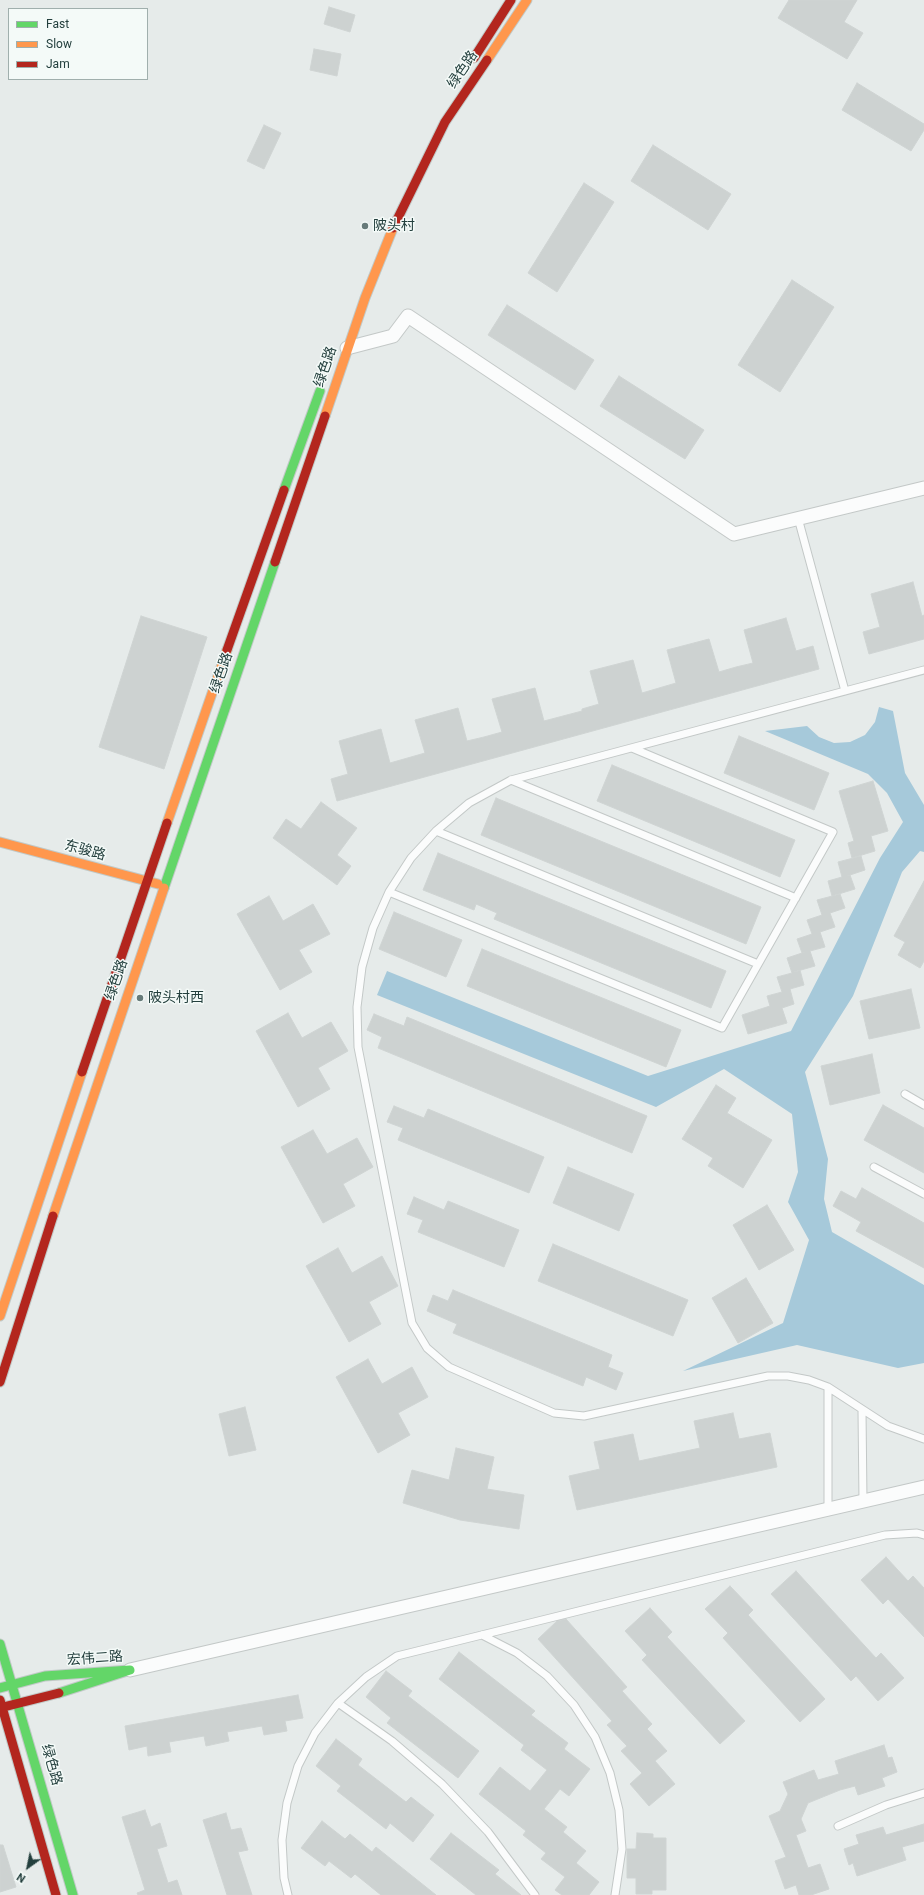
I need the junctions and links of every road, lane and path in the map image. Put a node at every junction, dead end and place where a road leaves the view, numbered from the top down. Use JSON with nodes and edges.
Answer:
{"nodes":[{"id":1,"x":511,"y":0,"type":"edge"},
{"id":2,"x":527,"y":0,"type":"edge"},
{"id":3,"x":469,"y":65,"type":"dead end"},
{"id":4,"x":347,"y":348,"type":"junction"},
{"id":5,"x":323,"y":381,"type":"dead end"},
{"id":6,"x":924,"y":488,"type":"edge"},
{"id":7,"x":798,"y":518,"type":"junction"},
{"id":8,"x":924,"y":670,"type":"edge"},
{"id":9,"x":845,"y":691,"type":"junction"},
{"id":10,"x":632,"y":748,"type":"junction"},
{"id":11,"x":511,"y":780,"type":"junction"},
{"id":12,"x":436,"y":831,"type":"junction"},
{"id":13,"x":0,"y":842,"type":"edge"},
{"id":14,"x":147,"y":882,"type":"junction"},
{"id":15,"x":163,"y":886,"type":"junction"},
{"id":16,"x":390,"y":892,"type":"junction"},
{"id":17,"x":796,"y":898,"type":"junction"},
{"id":18,"x":758,"y":964,"type":"junction"},
{"id":19,"x":905,"y":1094,"type":"dead end"},
{"id":20,"x":924,"y":1105,"type":"edge"},
{"id":21,"x":874,"y":1167,"type":"dead end"},
{"id":22,"x":924,"y":1194,"type":"edge"},
{"id":23,"x":0,"y":1316,"type":"edge"},
{"id":24,"x":0,"y":1382,"type":"edge"},
{"id":25,"x":828,"y":1387,"type":"junction"},
{"id":26,"x":862,"y":1411,"type":"junction"},
{"id":27,"x":924,"y":1439,"type":"edge"},
{"id":28,"x":924,"y":1487,"type":"edge"},
{"id":29,"x":863,"y":1501,"type":"junction"},
{"id":30,"x":828,"y":1509,"type":"junction"},
{"id":31,"x":924,"y":1535,"type":"edge"},
{"id":32,"x":482,"y":1635,"type":"junction"},
{"id":33,"x":0,"y":1644,"type":"edge"},
{"id":34,"x":130,"y":1670,"type":"junction"},
{"id":35,"x":12,"y":1685,"type":"junction"},
{"id":36,"x":0,"y":1688,"type":"edge"},
{"id":37,"x":18,"y":1703,"type":"junction"},
{"id":38,"x":338,"y":1703,"type":"junction"},
{"id":39,"x":1,"y":1705,"type":"edge"},
{"id":40,"x":924,"y":1793,"type":"edge"},
{"id":41,"x":838,"y":1826,"type":"dead end"},
{"id":42,"x":56,"y":1895,"type":"edge"},
{"id":43,"x":73,"y":1895,"type":"edge"},
{"id":44,"x":288,"y":1895,"type":"edge"},
{"id":45,"x":535,"y":1895,"type":"edge"},
{"id":46,"x":616,"y":1895,"type":"edge"}],
"edges":[{"from":1,"to":3,"type":"main road","name":"绿色路"},
{"from":2,"to":4,"type":"main road","name":"绿色路"},
{"from":4,"to":7,"type":"street"},
{"from":4,"to":15,"type":"main road","name":"绿色路"},
{"from":5,"to":14,"type":"main road","name":"绿色路"},
{"from":6,"to":7,"type":"street"},
{"from":7,"to":9,"type":"lane"},
{"from":8,"to":9,"type":"lane"},
{"from":9,"to":10,"type":"lane"},
{"from":10,"to":11,"type":"lane"},
{"from":10,"to":17,"type":"lane"},
{"from":11,"to":12,"type":"lane"},
{"from":11,"to":17,"type":"lane"},
{"from":12,"to":16,"type":"lane"},
{"from":12,"to":18,"type":"lane"},
{"from":13,"to":14,"type":"main road","name":"东骏路"},
{"from":14,"to":15,"type":"main road","name":"东骏路"},
{"from":14,"to":23,"type":"main road","name":"绿色路"},
{"from":15,"to":24,"type":"main road","name":"绿色路"},
{"from":16,"to":18,"type":"lane"},
{"from":16,"to":25,"type":"lane"},
{"from":17,"to":18,"type":"lane"},
{"from":19,"to":20,"type":"lane"},
{"from":21,"to":22,"type":"lane"},
{"from":25,"to":26,"type":"lane"},
{"from":25,"to":30,"type":"lane"},
{"from":26,"to":27,"type":"lane"},
{"from":26,"to":29,"type":"lane"},
{"from":28,"to":29,"type":"street"},
{"from":29,"to":30,"type":"street"},
{"from":30,"to":34,"type":"street"},
{"from":31,"to":32,"type":"lane"},
{"from":32,"to":38,"type":"lane"},
{"from":32,"to":46,"type":"lane"},
{"from":33,"to":35,"type":"main road","name":"绿色路"},
{"from":34,"to":35,"type":"main road","name":"宏伟二路"},
{"from":34,"to":37,"type":"main road","name":"宏伟二路"},
{"from":35,"to":36,"type":"main road","name":"宏伟二路"},
{"from":35,"to":37,"type":"main road","name":"绿色路"},
{"from":37,"to":39,"type":"main road","name":"宏伟二路"},
{"from":37,"to":43,"type":"main road","name":"绿色路"},
{"from":38,"to":44,"type":"lane"},
{"from":38,"to":45,"type":"lane"},
{"from":39,"to":42,"type":"main road"},
{"from":40,"to":41,"type":"lane"}]}
